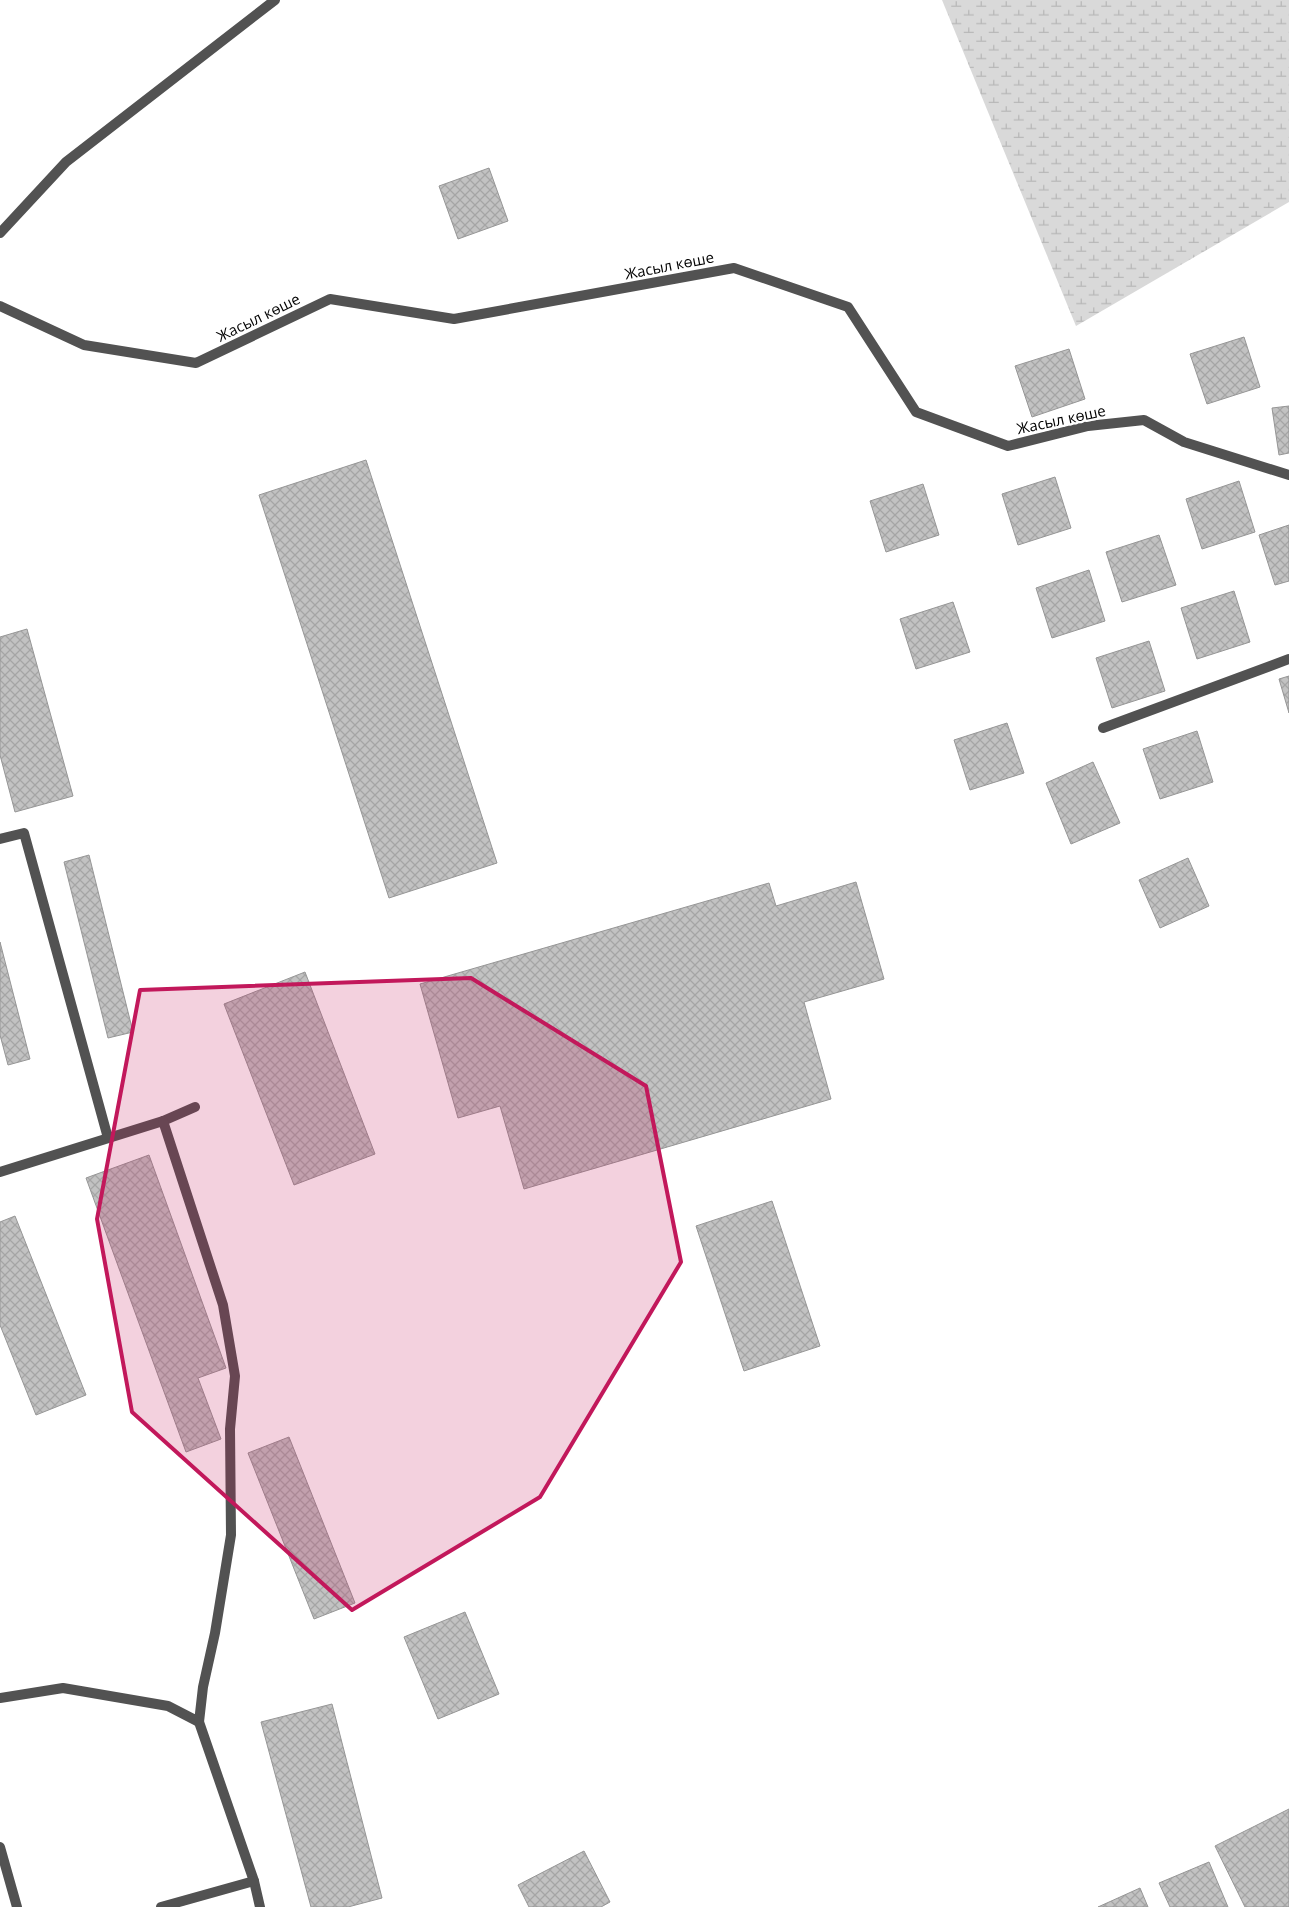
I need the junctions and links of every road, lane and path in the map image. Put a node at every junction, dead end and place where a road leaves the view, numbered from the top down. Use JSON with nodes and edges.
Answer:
{"nodes":[{"id":1,"x":275,"y":0,"type":"edge"},
{"id":2,"x":0,"y":233,"type":"edge"},
{"id":3,"x":0,"y":306,"type":"edge"},
{"id":4,"x":1289,"y":475,"type":"edge"},
{"id":5,"x":1289,"y":659,"type":"edge"},
{"id":6,"x":1103,"y":728,"type":"dead end"},
{"id":7,"x":0,"y":840,"type":"edge"},
{"id":8,"x":195,"y":1108,"type":"dead end"},
{"id":9,"x":163,"y":1121,"type":"junction"},
{"id":10,"x":108,"y":1138,"type":"junction"},
{"id":11,"x":0,"y":1172,"type":"edge"},
{"id":12,"x":0,"y":1698,"type":"edge"},
{"id":13,"x":199,"y":1722,"type":"junction"},
{"id":14,"x":0,"y":1847,"type":"edge"},
{"id":15,"x":254,"y":1881,"type":"junction"},
{"id":16,"x":17,"y":1907,"type":"edge"},
{"id":17,"x":161,"y":1907,"type":"edge"},
{"id":18,"x":260,"y":1907,"type":"edge"}],
"edges":[{"from":1,"to":2,"type":"street"},
{"from":3,"to":4,"type":"street","name":"Жасыл көше"},
{"from":5,"to":6,"type":"street"},
{"from":7,"to":10,"type":"street"},
{"from":8,"to":9,"type":"street"},
{"from":9,"to":10,"type":"street"},
{"from":9,"to":13,"type":"street"},
{"from":10,"to":11,"type":"street"},
{"from":12,"to":13,"type":"street"},
{"from":13,"to":15,"type":"street"},
{"from":14,"to":16,"type":"street"},
{"from":15,"to":17,"type":"street"},
{"from":15,"to":18,"type":"street"}]}
